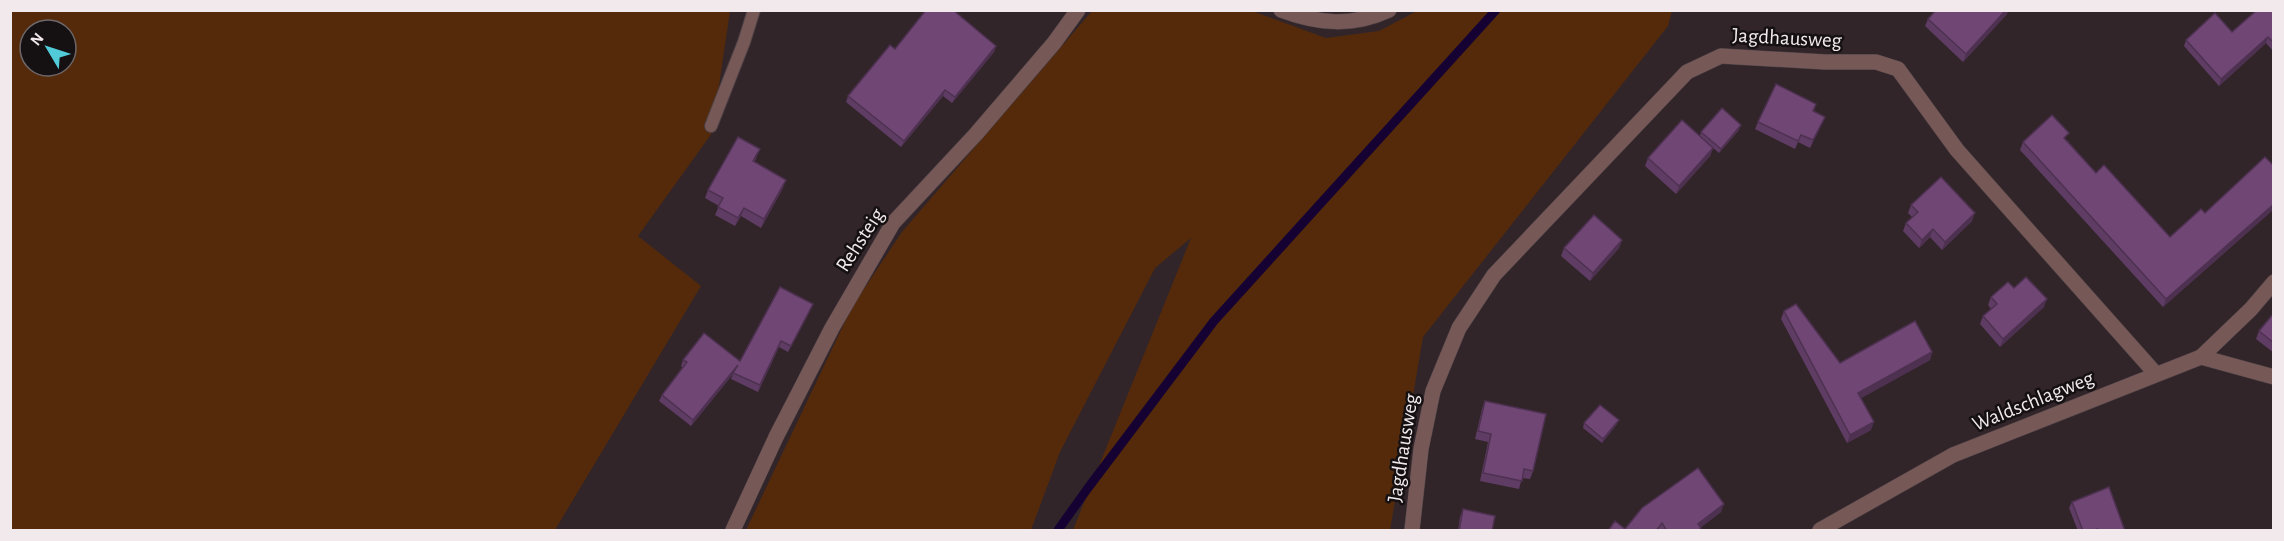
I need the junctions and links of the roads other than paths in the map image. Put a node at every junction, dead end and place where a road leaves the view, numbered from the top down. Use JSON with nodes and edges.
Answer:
{"nodes":[{"id":1,"x":754,"y":10,"type":"edge"},
{"id":2,"x":1078,"y":10,"type":"edge"},
{"id":3,"x":1281,"y":10,"type":"edge"},
{"id":4,"x":1389,"y":10,"type":"edge"},
{"id":5,"x":711,"y":126,"type":"dead end"},
{"id":6,"x":2274,"y":282,"type":"edge"},
{"id":7,"x":2201,"y":357,"type":"junction"},
{"id":8,"x":2156,"y":374,"type":"junction"},
{"id":9,"x":2274,"y":377,"type":"edge"},
{"id":10,"x":733,"y":531,"type":"edge"},
{"id":11,"x":1412,"y":531,"type":"edge"},
{"id":12,"x":1820,"y":531,"type":"edge"}],
"edges":[{"from":1,"to":5,"type":"lane"},
{"from":2,"to":10,"type":"street","name":"Rehsteig"},
{"from":3,"to":4,"type":"street"},
{"from":6,"to":7,"type":"street"},
{"from":7,"to":8,"type":"street","name":"Waldschlagweg"},
{"from":7,"to":9,"type":"street"},
{"from":8,"to":11,"type":"street","name":"Jagdhausweg"},
{"from":8,"to":12,"type":"street","name":"Waldschlagweg"}]}
